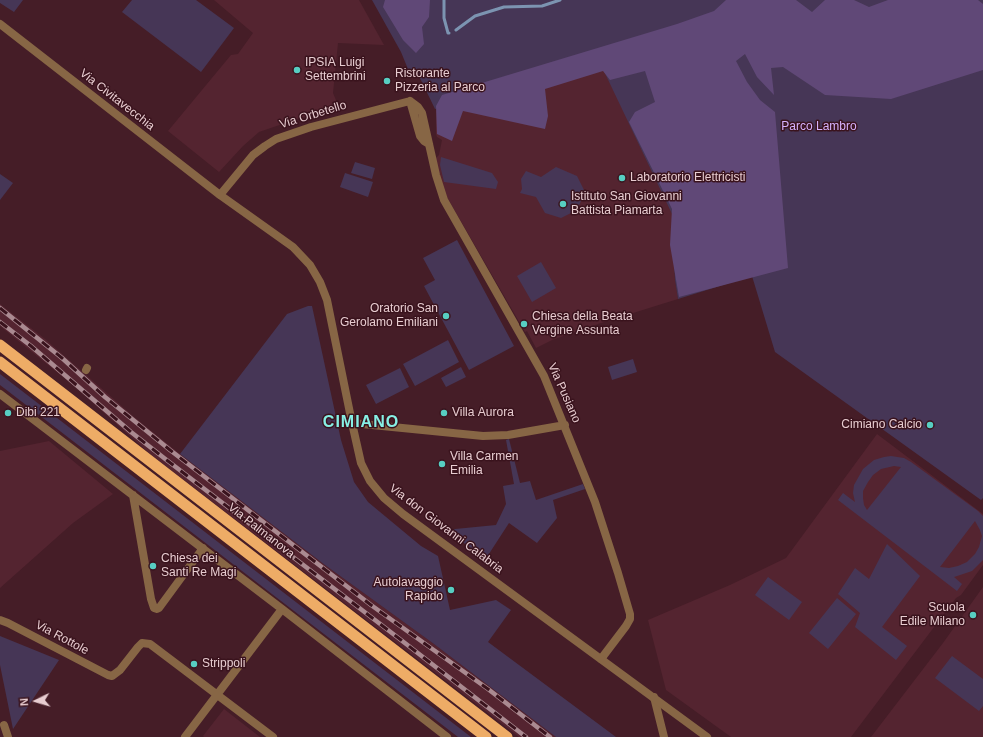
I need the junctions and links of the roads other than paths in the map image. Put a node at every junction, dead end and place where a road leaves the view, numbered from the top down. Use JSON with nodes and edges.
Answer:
{"nodes":[{"id":1,"x":0,"y":24,"type":"edge"},
{"id":2,"x":410,"y":101,"type":"joint"},
{"id":3,"x":220,"y":195,"type":"junction"},
{"id":4,"x":0,"y":345,"type":"edge"},
{"id":5,"x":0,"y":362,"type":"edge"},
{"id":6,"x":0,"y":394,"type":"edge"},
{"id":7,"x":352,"y":423,"type":"junction"},
{"id":8,"x":565,"y":425,"type":"junction"},
{"id":9,"x":133,"y":495,"type":"junction"},
{"id":10,"x":203,"y":548,"type":"junction"},
{"id":11,"x":282,"y":609,"type":"junction"},
{"id":12,"x":0,"y":620,"type":"edge"},
{"id":13,"x":601,"y":659,"type":"junction"},
{"id":14,"x":217,"y":694,"type":"junction"},
{"id":15,"x":654,"y":697,"type":"junction"},
{"id":16,"x":2,"y":728,"type":"edge"},
{"id":17,"x":7,"y":737,"type":"edge"},
{"id":18,"x":184,"y":737,"type":"edge"},
{"id":19,"x":273,"y":737,"type":"edge"},
{"id":20,"x":447,"y":737,"type":"edge"},
{"id":21,"x":486,"y":737,"type":"edge"},
{"id":22,"x":507,"y":737,"type":"edge"},
{"id":23,"x":664,"y":737,"type":"edge"},
{"id":24,"x":707,"y":737,"type":"edge"}],
"edges":[{"from":1,"to":3,"type":"street","name":"Via Civitavecchia"},
{"from":2,"to":3,"type":"street","name":"Via Orbetello"},
{"from":2,"to":8,"type":"street","name":"Via Pusiano"},
{"from":3,"to":7,"type":"street","name":"Via don Giovanni Calabria"},
{"from":4,"to":22,"type":"highway","name":"Via Palmanova"},
{"from":5,"to":21,"type":"highway"},
{"from":6,"to":9,"type":"street"},
{"from":7,"to":8,"type":"street"},
{"from":7,"to":13,"type":"street","name":"Via don Giovanni Calabria"},
{"from":8,"to":13,"type":"street","name":"Via Pusiano"},
{"from":9,"to":10,"type":"street"},
{"from":9,"to":10,"type":"street"},
{"from":10,"to":11,"type":"street"},
{"from":11,"to":14,"type":"street"},
{"from":11,"to":20,"type":"street"},
{"from":12,"to":14,"type":"street","name":"Via Rottole"},
{"from":13,"to":15,"type":"street","name":"Via don Giovanni Calabria"},
{"from":14,"to":18,"type":"street"},
{"from":14,"to":19,"type":"street"},
{"from":15,"to":23,"type":"street"},
{"from":15,"to":24,"type":"street","name":"Via don Giovanni Calabria"},
{"from":16,"to":17,"type":"street"}]}
